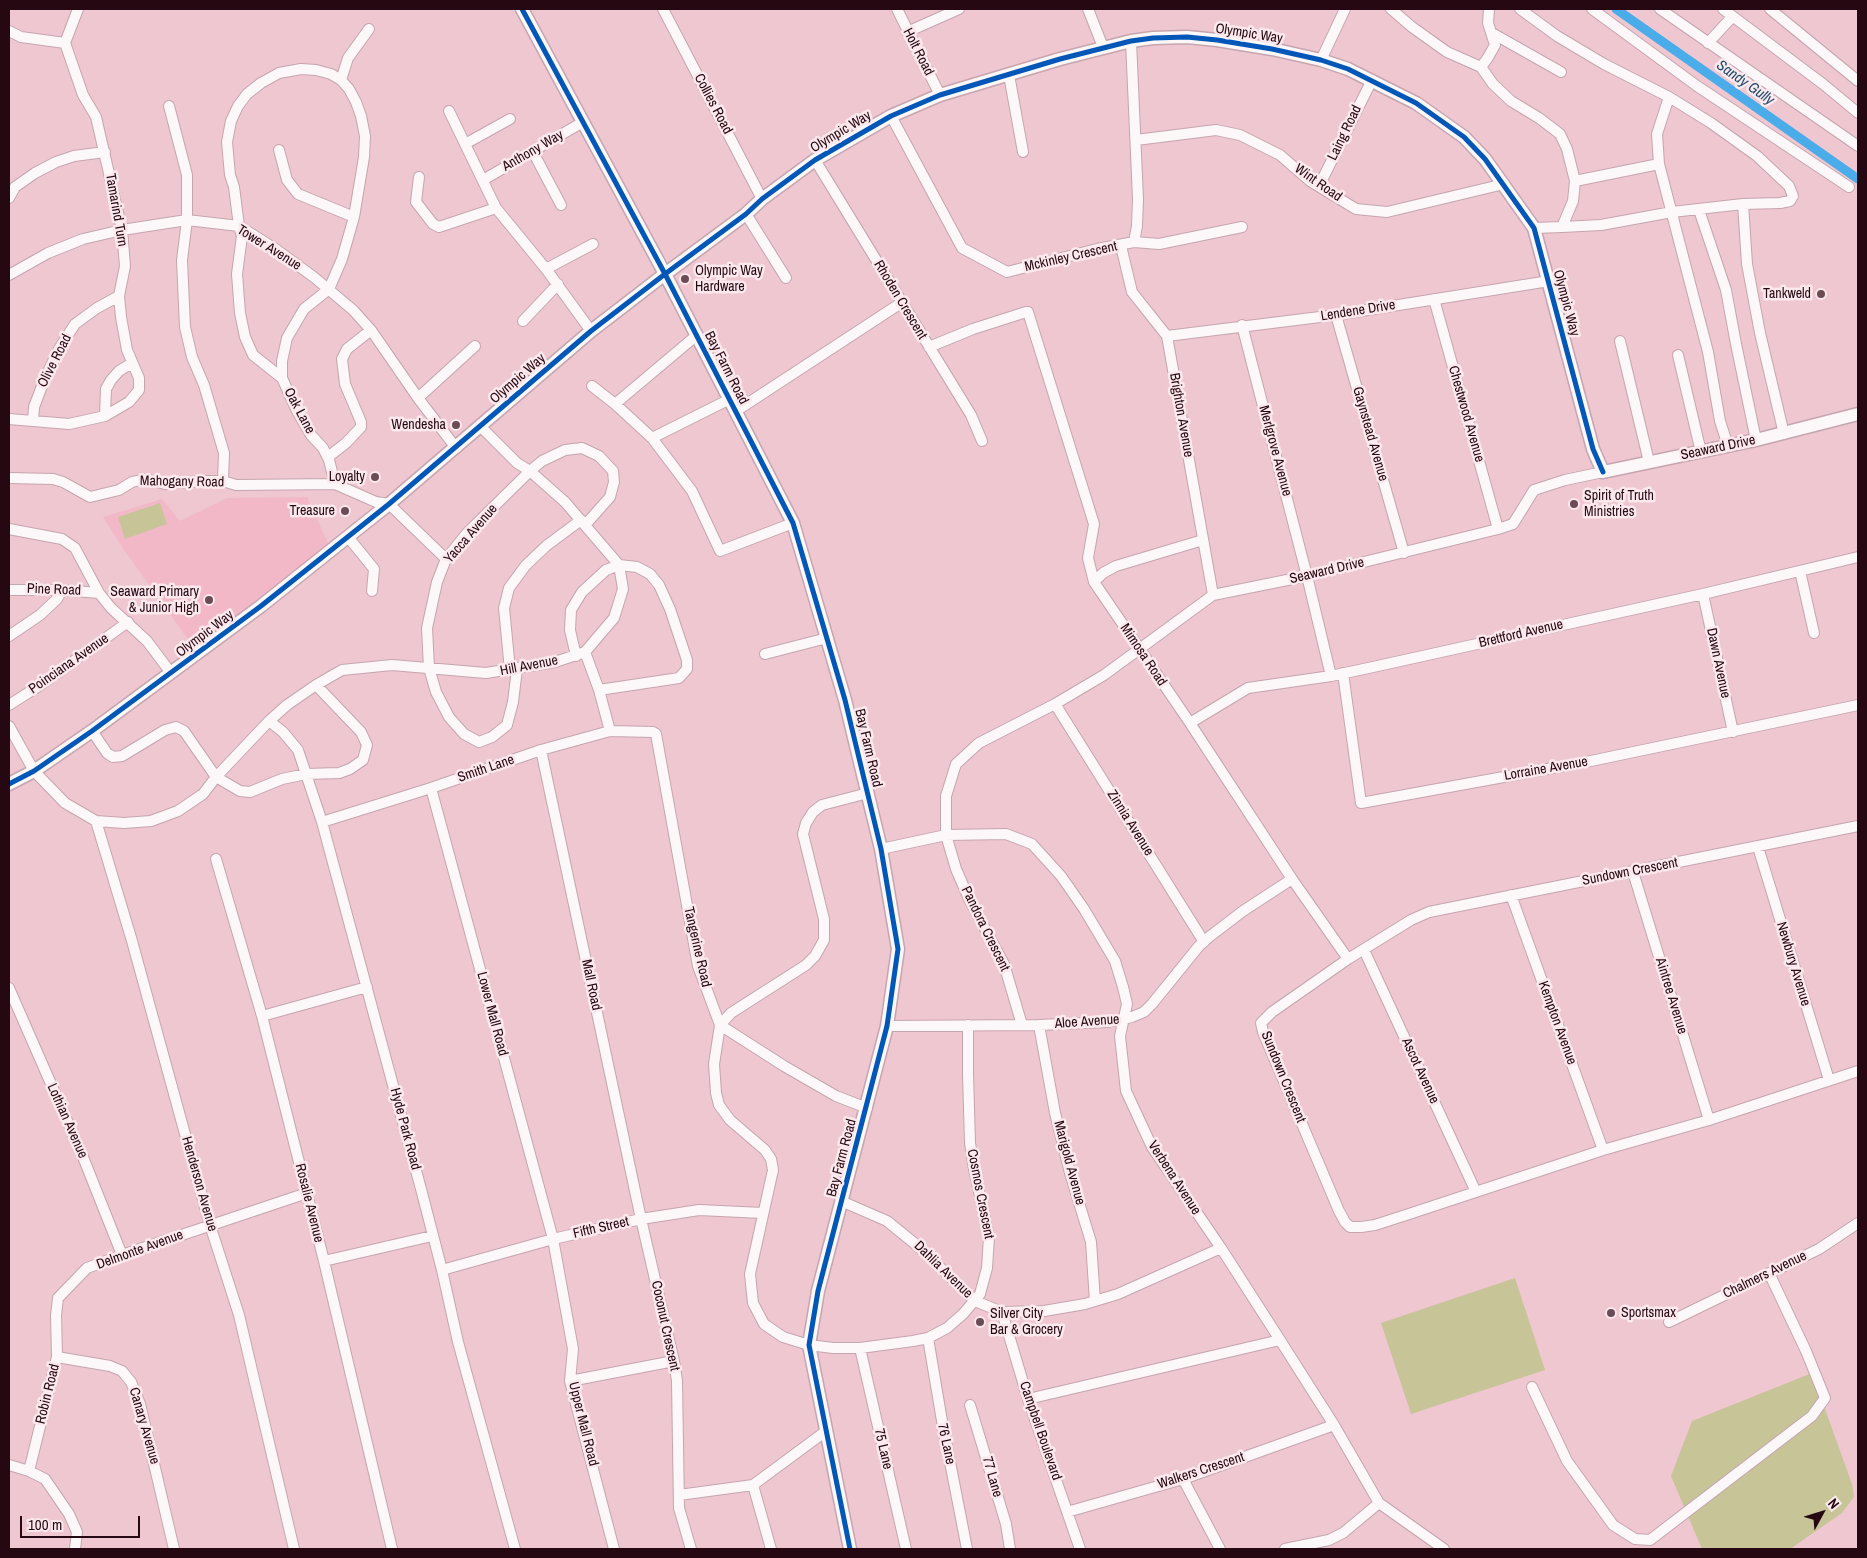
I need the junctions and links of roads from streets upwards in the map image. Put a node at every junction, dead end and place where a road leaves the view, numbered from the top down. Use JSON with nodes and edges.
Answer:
{"nodes":[{"id":1,"x":78,"y":9,"type":"edge"},
{"id":2,"x":522,"y":9,"type":"edge"},
{"id":3,"x":897,"y":9,"type":"edge"},
{"id":4,"x":959,"y":9,"type":"edge"},
{"id":5,"x":1088,"y":9,"type":"edge"},
{"id":6,"x":1345,"y":9,"type":"edge"},
{"id":7,"x":1391,"y":9,"type":"edge"},
{"id":8,"x":1489,"y":9,"type":"edge"},
{"id":9,"x":1520,"y":9,"type":"edge"},
{"id":10,"x":1592,"y":9,"type":"edge"},
{"id":11,"x":1660,"y":9,"type":"edge"},
{"id":12,"x":1723,"y":9,"type":"edge"},
{"id":13,"x":1770,"y":9,"type":"edge"},
{"id":14,"x":666,"y":10,"type":"edge"},
{"id":15,"x":1732,"y":17,"type":"junction"},
{"id":16,"x":369,"y":29,"type":"dead end"},
{"id":17,"x":9,"y":31,"type":"edge"},
{"id":18,"x":907,"y":32,"type":"junction"},
{"id":19,"x":1492,"y":33,"type":"junction"},
{"id":20,"x":1131,"y":41,"type":"junction"},
{"id":21,"x":66,"y":43,"type":"junction"},
{"id":22,"x":1708,"y":43,"type":"junction"},
{"id":23,"x":1103,"y":48,"type":"junction"},
{"id":24,"x":1322,"y":60,"type":"junction"},
{"id":25,"x":1481,"y":67,"type":"junction"},
{"id":26,"x":1561,"y":72,"type":"dead end"},
{"id":27,"x":1009,"y":75,"type":"junction"},
{"id":28,"x":341,"y":80,"type":"junction"},
{"id":29,"x":1372,"y":80,"type":"junction"},
{"id":30,"x":1858,"y":81,"type":"edge"},
{"id":31,"x":940,"y":95,"type":"junction"},
{"id":32,"x":1668,"y":97,"type":"junction"},
{"id":33,"x":169,"y":106,"type":"dead end"},
{"id":34,"x":448,"y":112,"type":"dead end"},
{"id":35,"x":1858,"y":113,"type":"edge"},
{"id":36,"x":891,"y":116,"type":"junction"},
{"id":37,"x":510,"y":119,"type":"dead end"},
{"id":38,"x":583,"y":122,"type":"junction"},
{"id":39,"x":1136,"y":140,"type":"junction"},
{"id":40,"x":465,"y":144,"type":"junction"},
{"id":41,"x":1858,"y":146,"type":"edge"},
{"id":42,"x":279,"y":150,"type":"dead end"},
{"id":43,"x":105,"y":152,"type":"junction"},
{"id":44,"x":533,"y":152,"type":"junction"},
{"id":45,"x":1023,"y":152,"type":"dead end"},
{"id":46,"x":815,"y":160,"type":"junction"},
{"id":47,"x":1659,"y":164,"type":"junction"},
{"id":48,"x":419,"y":176,"type":"dead end"},
{"id":49,"x":483,"y":180,"type":"junction"},
{"id":50,"x":1575,"y":181,"type":"junction"},
{"id":51,"x":1504,"y":184,"type":"junction"},
{"id":52,"x":1319,"y":186,"type":"junction"},
{"id":53,"x":1848,"y":187,"type":"dead end"},
{"id":54,"x":12,"y":188,"type":"edge"},
{"id":55,"x":9,"y":198,"type":"edge"},
{"id":56,"x":762,"y":199,"type":"junction"},
{"id":57,"x":1743,"y":204,"type":"junction"},
{"id":58,"x":562,"y":205,"type":"dead end"},
{"id":59,"x":496,"y":208,"type":"junction"},
{"id":60,"x":1699,"y":210,"type":"junction"},
{"id":61,"x":1672,"y":212,"type":"junction"},
{"id":62,"x":746,"y":214,"type":"junction"},
{"id":63,"x":354,"y":217,"type":"junction"},
{"id":64,"x":187,"y":220,"type":"junction"},
{"id":65,"x":239,"y":226,"type":"junction"},
{"id":66,"x":1562,"y":227,"type":"junction"},
{"id":67,"x":1242,"y":228,"type":"dead end"},
{"id":68,"x":1534,"y":228,"type":"junction"},
{"id":69,"x":122,"y":230,"type":"junction"},
{"id":70,"x":1134,"y":242,"type":"junction"},
{"id":71,"x":593,"y":244,"type":"dead end"},
{"id":72,"x":1121,"y":246,"type":"junction"},
{"id":73,"x":546,"y":269,"type":"junction"},
{"id":74,"x":9,"y":274,"type":"edge"},
{"id":75,"x":665,"y":274,"type":"junction"},
{"id":76,"x":786,"y":278,"type":"dead end"},
{"id":77,"x":1549,"y":282,"type":"junction"},
{"id":78,"x":558,"y":284,"type":"junction"},
{"id":79,"x":329,"y":289,"type":"junction"},
{"id":80,"x":119,"y":296,"type":"junction"},
{"id":81,"x":1434,"y":299,"type":"junction"},
{"id":82,"x":901,"y":303,"type":"junction"},
{"id":83,"x":1336,"y":315,"type":"junction"},
{"id":84,"x":523,"y":321,"type":"dead end"},
{"id":85,"x":1242,"y":326,"type":"junction"},
{"id":86,"x":371,"y":330,"type":"junction"},
{"id":87,"x":591,"y":331,"type":"junction"},
{"id":88,"x":697,"y":336,"type":"junction"},
{"id":89,"x":1167,"y":336,"type":"junction"},
{"id":90,"x":1620,"y":341,"type":"dead end"},
{"id":91,"x":475,"y":346,"type":"dead end"},
{"id":92,"x":929,"y":347,"type":"junction"},
{"id":93,"x":1678,"y":355,"type":"dead end"},
{"id":94,"x":132,"y":363,"type":"junction"},
{"id":95,"x":282,"y":378,"type":"junction"},
{"id":96,"x":592,"y":386,"type":"dead end"},
{"id":97,"x":418,"y":398,"type":"junction"},
{"id":98,"x":730,"y":399,"type":"junction"},
{"id":99,"x":615,"y":404,"type":"junction"},
{"id":100,"x":736,"y":411,"type":"junction"},
{"id":101,"x":1858,"y":414,"type":"edge"},
{"id":102,"x":105,"y":416,"type":"junction"},
{"id":103,"x":9,"y":419,"type":"edge"},
{"id":104,"x":33,"y":421,"type":"junction"},
{"id":105,"x":480,"y":426,"type":"junction"},
{"id":106,"x":1784,"y":434,"type":"junction"},
{"id":107,"x":652,"y":438,"type":"junction"},
{"id":108,"x":1756,"y":440,"type":"junction"},
{"id":109,"x":982,"y":441,"type":"dead end"},
{"id":110,"x":1728,"y":446,"type":"junction"},
{"id":111,"x":456,"y":448,"type":"junction"},
{"id":112,"x":1701,"y":452,"type":"junction"},
{"id":113,"x":328,"y":457,"type":"junction"},
{"id":114,"x":1649,"y":462,"type":"junction"},
{"id":115,"x":530,"y":471,"type":"junction"},
{"id":116,"x":1603,"y":472,"type":"junction"},
{"id":117,"x":9,"y":478,"type":"edge"},
{"id":118,"x":223,"y":481,"type":"junction"},
{"id":119,"x":335,"y":484,"type":"junction"},
{"id":120,"x":389,"y":504,"type":"junction"},
{"id":121,"x":583,"y":522,"type":"junction"},
{"id":122,"x":793,"y":523,"type":"junction"},
{"id":123,"x":9,"y":529,"type":"edge"},
{"id":124,"x":1498,"y":529,"type":"junction"},
{"id":125,"x":348,"y":537,"type":"junction"},
{"id":126,"x":1204,"y":540,"type":"junction"},
{"id":127,"x":1404,"y":553,"type":"junction"},
{"id":128,"x":1858,"y":557,"type":"edge"},
{"id":129,"x":446,"y":559,"type":"junction"},
{"id":130,"x":619,"y":565,"type":"junction"},
{"id":131,"x":1800,"y":571,"type":"junction"},
{"id":132,"x":1307,"y":576,"type":"junction"},
{"id":133,"x":1094,"y":582,"type":"junction"},
{"id":134,"x":9,"y":590,"type":"edge"},
{"id":135,"x":62,"y":590,"type":"junction"},
{"id":136,"x":372,"y":591,"type":"dead end"},
{"id":137,"x":99,"y":593,"type":"junction"},
{"id":138,"x":1704,"y":594,"type":"junction"},
{"id":139,"x":1213,"y":595,"type":"junction"},
{"id":140,"x":128,"y":622,"type":"junction"},
{"id":141,"x":1814,"y":633,"type":"dead end"},
{"id":142,"x":9,"y":636,"type":"edge"},
{"id":143,"x":827,"y":638,"type":"junction"},
{"id":144,"x":1139,"y":648,"type":"junction"},
{"id":145,"x":580,"y":654,"type":"junction"},
{"id":146,"x":765,"y":654,"type":"dead end"},
{"id":147,"x":429,"y":668,"type":"junction"},
{"id":148,"x":513,"y":670,"type":"junction"},
{"id":149,"x":172,"y":673,"type":"junction"},
{"id":150,"x":1342,"y":673,"type":"junction"},
{"id":151,"x":1331,"y":676,"type":"junction"},
{"id":152,"x":316,"y":685,"type":"junction"},
{"id":153,"x":600,"y":690,"type":"junction"},
{"id":154,"x":1055,"y":704,"type":"junction"},
{"id":155,"x":1858,"y":705,"type":"edge"},
{"id":156,"x":9,"y":706,"type":"edge"},
{"id":157,"x":270,"y":721,"type":"junction"},
{"id":158,"x":1190,"y":723,"type":"junction"},
{"id":159,"x":9,"y":726,"type":"edge"},
{"id":160,"x":92,"y":731,"type":"junction"},
{"id":161,"x":610,"y":731,"type":"junction"},
{"id":162,"x":653,"y":732,"type":"joint"},
{"id":163,"x":1733,"y":732,"type":"junction"},
{"id":164,"x":541,"y":750,"type":"junction"},
{"id":165,"x":34,"y":771,"type":"junction"},
{"id":166,"x":306,"y":774,"type":"junction"},
{"id":167,"x":216,"y":777,"type":"junction"},
{"id":168,"x":9,"y":784,"type":"edge"},
{"id":169,"x":431,"y":788,"type":"junction"},
{"id":170,"x":868,"y":793,"type":"junction"},
{"id":171,"x":96,"y":821,"type":"junction"},
{"id":172,"x":322,"y":822,"type":"junction"},
{"id":173,"x":1858,"y":826,"type":"edge"},
{"id":174,"x":946,"y":835,"type":"junction"},
{"id":175,"x":1758,"y":847,"type":"junction"},
{"id":176,"x":881,"y":849,"type":"junction"},
{"id":177,"x":216,"y":859,"type":"dead end"},
{"id":178,"x":1633,"y":872,"type":"junction"},
{"id":179,"x":1292,"y":879,"type":"junction"},
{"id":180,"x":1511,"y":895,"type":"junction"},
{"id":181,"x":1204,"y":942,"type":"junction"},
{"id":182,"x":1364,"y":950,"type":"junction"},
{"id":183,"x":1348,"y":959,"type":"junction"},
{"id":184,"x":367,"y":987,"type":"junction"},
{"id":185,"x":9,"y":988,"type":"edge"},
{"id":186,"x":262,"y":1016,"type":"junction"},
{"id":187,"x":1123,"y":1020,"type":"junction"},
{"id":188,"x":1022,"y":1024,"type":"junction"},
{"id":189,"x":720,"y":1025,"type":"junction"},
{"id":190,"x":968,"y":1025,"type":"junction"},
{"id":191,"x":1039,"y":1025,"type":"junction"},
{"id":192,"x":887,"y":1026,"type":"junction"},
{"id":193,"x":1858,"y":1071,"type":"edge"},
{"id":194,"x":1829,"y":1080,"type":"junction"},
{"id":195,"x":867,"y":1108,"type":"junction"},
{"id":196,"x":1709,"y":1120,"type":"junction"},
{"id":197,"x":1603,"y":1150,"type":"junction"},
{"id":198,"x":1476,"y":1192,"type":"junction"},
{"id":199,"x":307,"y":1193,"type":"junction"},
{"id":200,"x":841,"y":1201,"type":"junction"},
{"id":201,"x":763,"y":1213,"type":"junction"},
{"id":202,"x":641,"y":1219,"type":"junction"},
{"id":203,"x":1858,"y":1223,"type":"edge"},
{"id":204,"x":210,"y":1225,"type":"junction"},
{"id":205,"x":432,"y":1236,"type":"junction"},
{"id":206,"x":553,"y":1239,"type":"junction"},
{"id":207,"x":1221,"y":1248,"type":"junction"},
{"id":208,"x":122,"y":1255,"type":"junction"},
{"id":209,"x":324,"y":1261,"type":"junction"},
{"id":210,"x":87,"y":1268,"type":"joint"},
{"id":211,"x":442,"y":1270,"type":"junction"},
{"id":212,"x":1769,"y":1273,"type":"junction"},
{"id":213,"x":975,"y":1301,"type":"junction"},
{"id":214,"x":1095,"y":1301,"type":"junction"},
{"id":215,"x":1002,"y":1312,"type":"junction"},
{"id":216,"x":1669,"y":1322,"type":"dead end"},
{"id":217,"x":928,"y":1338,"type":"junction"},
{"id":218,"x":1280,"y":1340,"type":"junction"},
{"id":219,"x":809,"y":1345,"type":"junction"},
{"id":220,"x":860,"y":1348,"type":"junction"},
{"id":221,"x":58,"y":1357,"type":"junction"},
{"id":222,"x":674,"y":1361,"type":"junction"},
{"id":223,"x":570,"y":1381,"type":"junction"},
{"id":224,"x":1532,"y":1387,"type":"dead end"},
{"id":225,"x":1028,"y":1399,"type":"junction"},
{"id":226,"x":970,"y":1405,"type":"dead end"},
{"id":227,"x":1334,"y":1425,"type":"junction"},
{"id":228,"x":826,"y":1431,"type":"junction"},
{"id":229,"x":9,"y":1465,"type":"edge"},
{"id":230,"x":29,"y":1471,"type":"junction"},
{"id":231,"x":1183,"y":1479,"type":"junction"},
{"id":232,"x":753,"y":1485,"type":"junction"},
{"id":233,"x":679,"y":1495,"type":"junction"},
{"id":234,"x":1379,"y":1503,"type":"junction"},
{"id":235,"x":1067,"y":1512,"type":"junction"},
{"id":236,"x":75,"y":1549,"type":"edge"},
{"id":237,"x":174,"y":1549,"type":"edge"},
{"id":238,"x":294,"y":1549,"type":"edge"},
{"id":239,"x":392,"y":1549,"type":"edge"},
{"id":240,"x":515,"y":1549,"type":"edge"},
{"id":241,"x":614,"y":1549,"type":"edge"},
{"id":242,"x":691,"y":1549,"type":"edge"},
{"id":243,"x":771,"y":1549,"type":"edge"},
{"id":244,"x":850,"y":1549,"type":"edge"},
{"id":245,"x":906,"y":1549,"type":"edge"},
{"id":246,"x":967,"y":1549,"type":"edge"},
{"id":247,"x":1010,"y":1549,"type":"edge"},
{"id":248,"x":1080,"y":1549,"type":"edge"},
{"id":249,"x":1220,"y":1549,"type":"edge"},
{"id":250,"x":1285,"y":1549,"type":"edge"},
{"id":251,"x":1444,"y":1549,"type":"edge"}],
"edges":[{"from":1,"to":21,"type":"street"},
{"from":2,"to":38,"type":"street","name":"Bay Farm Road"},
{"from":3,"to":18,"type":"street","name":"Holt Road"},
{"from":4,"to":18,"type":"street"},
{"from":5,"to":23,"type":"street"},
{"from":6,"to":24,"type":"street"},
{"from":7,"to":25,"type":"street"},
{"from":8,"to":19,"type":"street"},
{"from":9,"to":32,"type":"street"},
{"from":10,"to":53,"type":"street"},
{"from":11,"to":22,"type":"street"},
{"from":12,"to":15,"type":"street"},
{"from":13,"to":30,"type":"street"},
{"from":14,"to":56,"type":"street","name":"Collies Road"},
{"from":15,"to":22,"type":"street"},
{"from":15,"to":35,"type":"street"},
{"from":16,"to":28,"type":"street"},
{"from":17,"to":21,"type":"street"},
{"from":18,"to":31,"type":"street","name":"Holt Road"},
{"from":19,"to":25,"type":"street"},
{"from":19,"to":26,"type":"street"},
{"from":20,"to":23,"type":"street","name":"Olympic Way"},
{"from":20,"to":24,"type":"street","name":"Olympic Way"},
{"from":20,"to":39,"type":"street","name":"Mckinley Crescent"},
{"from":21,"to":43,"type":"street","name":"Tamarind Turn"},
{"from":22,"to":41,"type":"street"},
{"from":23,"to":27,"type":"street","name":"Olympic Way"},
{"from":24,"to":29,"type":"street","name":"Olympic Way"},
{"from":25,"to":50,"type":"street"},
{"from":27,"to":31,"type":"street","name":"Olympic Way"},
{"from":27,"to":45,"type":"street"},
{"from":28,"to":63,"type":"street"},
{"from":28,"to":65,"type":"street"},
{"from":29,"to":51,"type":"street","name":"Olympic Way"},
{"from":29,"to":52,"type":"street","name":"Laing Road"},
{"from":31,"to":36,"type":"street","name":"Olympic Way"},
{"from":32,"to":47,"type":"street"},
{"from":32,"to":57,"type":"street"},
{"from":33,"to":64,"type":"street"},
{"from":34,"to":40,"type":"street"},
{"from":36,"to":46,"type":"street","name":"Olympic Way"},
{"from":36,"to":72,"type":"street","name":"Mckinley Crescent"},
{"from":37,"to":40,"type":"street"},
{"from":38,"to":44,"type":"street","name":"Anthony Way"},
{"from":38,"to":75,"type":"street","name":"Bay Farm Road"},
{"from":39,"to":52,"type":"street","name":"Wint Road"},
{"from":39,"to":70,"type":"street","name":"Mckinley Crescent"},
{"from":40,"to":49,"type":"street"},
{"from":42,"to":63,"type":"street"},
{"from":43,"to":54,"type":"street"},
{"from":43,"to":69,"type":"street","name":"Tamarind Turn"},
{"from":44,"to":49,"type":"street","name":"Anthony Way"},
{"from":44,"to":58,"type":"street"},
{"from":46,"to":56,"type":"street","name":"Olympic Way"},
{"from":46,"to":82,"type":"street","name":"Rhoden Crescent"},
{"from":47,"to":50,"type":"street"},
{"from":47,"to":61,"type":"street"},
{"from":48,"to":59,"type":"street"},
{"from":49,"to":59,"type":"street"},
{"from":50,"to":66,"type":"street"},
{"from":51,"to":52,"type":"street","name":"Wint Road"},
{"from":51,"to":68,"type":"street","name":"Olympic Way"},
{"from":54,"to":55,"type":"street"},
{"from":56,"to":62,"type":"street","name":"Olympic Way"},
{"from":57,"to":60,"type":"street"},
{"from":57,"to":106,"type":"street"},
{"from":59,"to":73,"type":"street"},
{"from":60,"to":61,"type":"street"},
{"from":60,"to":108,"type":"street"},
{"from":61,"to":66,"type":"street"},
{"from":61,"to":110,"type":"street"},
{"from":62,"to":75,"type":"street","name":"Olympic Way"},
{"from":62,"to":76,"type":"street"},
{"from":63,"to":79,"type":"street"},
{"from":64,"to":65,"type":"street","name":"Tower Avenue"},
{"from":64,"to":69,"type":"street","name":"Tower Avenue"},
{"from":64,"to":118,"type":"street"},
{"from":65,"to":79,"type":"street","name":"Tower Avenue"},
{"from":65,"to":95,"type":"street"},
{"from":66,"to":68,"type":"street"},
{"from":67,"to":70,"type":"street"},
{"from":68,"to":77,"type":"street","name":"Olympic Way"},
{"from":69,"to":74,"type":"street","name":"Tower Avenue"},
{"from":69,"to":80,"type":"street","name":"Tamarind Turn"},
{"from":70,"to":72,"type":"street","name":"Mckinley Crescent"},
{"from":71,"to":73,"type":"street"},
{"from":72,"to":89,"type":"street","name":"Brighton Avenue"},
{"from":73,"to":78,"type":"street"},
{"from":75,"to":87,"type":"street","name":"Olympic Way"},
{"from":75,"to":88,"type":"street","name":"Bay Farm Road"},
{"from":77,"to":81,"type":"street","name":"Lendene Drive"},
{"from":77,"to":116,"type":"street","name":"Olympic Way"},
{"from":78,"to":84,"type":"street"},
{"from":78,"to":87,"type":"street"},
{"from":79,"to":86,"type":"street","name":"Tower Avenue"},
{"from":79,"to":95,"type":"street","name":"Oak Lane"},
{"from":80,"to":94,"type":"street","name":"Tamarind Turn"},
{"from":80,"to":104,"type":"street","name":"Olive Road"},
{"from":81,"to":83,"type":"street","name":"Lendene Drive"},
{"from":81,"to":124,"type":"street","name":"Chestwood Avenue"},
{"from":82,"to":92,"type":"street","name":"Rhoden Crescent"},
{"from":82,"to":100,"type":"street"},
{"from":83,"to":85,"type":"street","name":"Lendene Drive"},
{"from":83,"to":127,"type":"street","name":"Gaynstead Avenue"},
{"from":85,"to":89,"type":"street","name":"Lendene Drive"},
{"from":85,"to":132,"type":"street","name":"Merlgrove Avenue"},
{"from":86,"to":97,"type":"street","name":"Tower Avenue"},
{"from":86,"to":113,"type":"street"},
{"from":87,"to":105,"type":"street","name":"Olympic Way"},
{"from":88,"to":98,"type":"street","name":"Bay Farm Road"},
{"from":88,"to":99,"type":"street"},
{"from":89,"to":126,"type":"street","name":"Brighton Avenue"},
{"from":90,"to":114,"type":"street"},
{"from":91,"to":97,"type":"street"},
{"from":92,"to":109,"type":"street","name":"Rhoden Crescent"},
{"from":92,"to":133,"type":"street","name":"Mimosa Road"},
{"from":93,"to":112,"type":"street"},
{"from":94,"to":102,"type":"street"},
{"from":94,"to":102,"type":"street","name":"Tamarind Turn"},
{"from":95,"to":113,"type":"street","name":"Oak Lane"},
{"from":96,"to":99,"type":"street"},
{"from":97,"to":111,"type":"street","name":"Tower Avenue"},
{"from":98,"to":100,"type":"street","name":"Bay Farm Road"},
{"from":98,"to":107,"type":"street"},
{"from":99,"to":107,"type":"street"},
{"from":100,"to":122,"type":"street","name":"Bay Farm Road"},
{"from":101,"to":106,"type":"street","name":"Seaward Drive"},
{"from":102,"to":104,"type":"street","name":"Tamarind Turn"},
{"from":103,"to":104,"type":"street","name":"Tamarind Turn"},
{"from":105,"to":111,"type":"street","name":"Olympic Way"},
{"from":105,"to":115,"type":"street"},
{"from":106,"to":108,"type":"street","name":"Seaward Drive"},
{"from":107,"to":122,"type":"street"},
{"from":108,"to":110,"type":"street","name":"Seaward Drive"},
{"from":110,"to":112,"type":"street","name":"Seaward Drive"},
{"from":111,"to":120,"type":"street","name":"Olympic Way"},
{"from":112,"to":114,"type":"street","name":"Seaward Drive"},
{"from":113,"to":119,"type":"street","name":"Oak Lane"},
{"from":114,"to":116,"type":"street","name":"Seaward Drive"},
{"from":115,"to":121,"type":"street"},
{"from":115,"to":121,"type":"street","name":"Yacca Avenue"},
{"from":115,"to":129,"type":"street","name":"Yacca Avenue"},
{"from":116,"to":124,"type":"street","name":"Seaward Drive"},
{"from":117,"to":118,"type":"street","name":"Mahogany Road"},
{"from":118,"to":119,"type":"street","name":"Mahogany Road"},
{"from":119,"to":120,"type":"street","name":"Mahogany Road"},
{"from":120,"to":125,"type":"street","name":"Olympic Way"},
{"from":120,"to":129,"type":"street"},
{"from":121,"to":130,"type":"street"},
{"from":121,"to":148,"type":"street","name":"Yacca Avenue"},
{"from":122,"to":143,"type":"street","name":"Bay Farm Road"},
{"from":123,"to":137,"type":"street"},
{"from":124,"to":127,"type":"street","name":"Seaward Drive"},
{"from":125,"to":136,"type":"street"},
{"from":125,"to":149,"type":"street","name":"Olympic Way"},
{"from":126,"to":133,"type":"street"},
{"from":126,"to":139,"type":"street","name":"Brighton Avenue"},
{"from":127,"to":132,"type":"street","name":"Seaward Drive"},
{"from":128,"to":131,"type":"street","name":"Brettford Avenue"},
{"from":129,"to":147,"type":"street","name":"Yacca Avenue"},
{"from":130,"to":145,"type":"street"},
{"from":130,"to":145,"type":"street"},
{"from":130,"to":153,"type":"street"},
{"from":131,"to":138,"type":"street","name":"Brettford Avenue"},
{"from":131,"to":141,"type":"street"},
{"from":132,"to":139,"type":"street","name":"Seaward Drive"},
{"from":132,"to":151,"type":"street","name":"Merlgrove Avenue"},
{"from":133,"to":144,"type":"street","name":"Mimosa Road"},
{"from":134,"to":135,"type":"street","name":"Pine Road"},
{"from":135,"to":137,"type":"street","name":"Pine Road"},
{"from":135,"to":142,"type":"street"},
{"from":137,"to":140,"type":"street"},
{"from":138,"to":150,"type":"street","name":"Brettford Avenue"},
{"from":138,"to":163,"type":"street","name":"Dawn Avenue"},
{"from":139,"to":144,"type":"street","name":"Seaward Drive"},
{"from":140,"to":149,"type":"street"},
{"from":140,"to":156,"type":"street","name":"Poinciana Avenue"},
{"from":143,"to":146,"type":"street"},
{"from":143,"to":170,"type":"street","name":"Bay Farm Road"},
{"from":144,"to":154,"type":"street","name":"Seaward Drive"},
{"from":144,"to":158,"type":"street","name":"Mimosa Road"},
{"from":145,"to":148,"type":"street","name":"Hill Avenue"},
{"from":145,"to":153,"type":"street"},
{"from":147,"to":148,"type":"street","name":"Hill Avenue"},
{"from":147,"to":148,"type":"street","name":"Yacca Avenue"},
{"from":147,"to":152,"type":"street","name":"Hill Avenue"},
{"from":149,"to":160,"type":"street","name":"Olympic Way"},
{"from":150,"to":151,"type":"street","name":"Brettford Avenue"},
{"from":150,"to":163,"type":"street","name":"Lorraine Avenue"},
{"from":151,"to":158,"type":"street","name":"Brettford Avenue"},
{"from":152,"to":157,"type":"street","name":"Hill Avenue"},
{"from":152,"to":166,"type":"street"},
{"from":153,"to":161,"type":"street"},
{"from":154,"to":174,"type":"street","name":"Seaward Drive"},
{"from":154,"to":181,"type":"street","name":"Zinnia Avenue"},
{"from":155,"to":163,"type":"street","name":"Lorraine Avenue"},
{"from":157,"to":166,"type":"street","name":"Hyde Park Road"},
{"from":157,"to":167,"type":"street","name":"Hill Avenue"},
{"from":158,"to":179,"type":"street","name":"Mimosa Road"},
{"from":159,"to":165,"type":"street"},
{"from":160,"to":165,"type":"street","name":"Olympic Way"},
{"from":160,"to":167,"type":"street"},
{"from":161,"to":162,"type":"street","name":"Smith Lane"},
{"from":161,"to":164,"type":"street","name":"Smith Lane"},
{"from":162,"to":189,"type":"street","name":"Tangerine Road"},
{"from":164,"to":169,"type":"street","name":"Smith Lane"},
{"from":164,"to":202,"type":"street","name":"Mall Road"},
{"from":165,"to":168,"type":"street","name":"Olympic Way"},
{"from":165,"to":171,"type":"street"},
{"from":166,"to":167,"type":"street"},
{"from":166,"to":172,"type":"street","name":"Hyde Park Road"},
{"from":167,"to":171,"type":"street","name":"Hill Avenue"},
{"from":169,"to":172,"type":"street","name":"Smith Lane"},
{"from":169,"to":206,"type":"street","name":"Lower Mall Road"},
{"from":170,"to":176,"type":"street","name":"Bay Farm Road"},
{"from":170,"to":189,"type":"street"},
{"from":171,"to":204,"type":"street","name":"Henderson Avenue"},
{"from":172,"to":184,"type":"street","name":"Hyde Park Road"},
{"from":173,"to":175,"type":"street","name":"Sundown Crescent"},
{"from":174,"to":176,"type":"street"},
{"from":174,"to":187,"type":"street","name":"Verbena Avenue"},
{"from":174,"to":188,"type":"street","name":"Pandora Crescent"},
{"from":175,"to":178,"type":"street","name":"Sundown Crescent"},
{"from":175,"to":194,"type":"street","name":"Newbury Avenue"},
{"from":176,"to":192,"type":"street","name":"Bay Farm Road"},
{"from":177,"to":186,"type":"street","name":"Rosalie Avenue"},
{"from":178,"to":180,"type":"street","name":"Sundown Crescent"},
{"from":178,"to":196,"type":"street","name":"Aintree Avenue"},
{"from":179,"to":181,"type":"street","name":"Aloe Avenue"},
{"from":179,"to":183,"type":"street","name":"Mimosa Road"},
{"from":180,"to":182,"type":"street","name":"Sundown Crescent"},
{"from":180,"to":197,"type":"street","name":"Kempton Avenue"},
{"from":181,"to":187,"type":"street","name":"Aloe Avenue"},
{"from":182,"to":183,"type":"street","name":"Sundown Crescent"},
{"from":182,"to":198,"type":"street","name":"Ascot Avenue"},
{"from":183,"to":198,"type":"street","name":"Sundown Crescent"},
{"from":184,"to":186,"type":"street"},
{"from":184,"to":205,"type":"street","name":"Hyde Park Road"},
{"from":185,"to":208,"type":"street","name":"Lothian Avenue"},
{"from":186,"to":199,"type":"street","name":"Rosalie Avenue"},
{"from":187,"to":191,"type":"street","name":"Aloe Avenue"},
{"from":187,"to":207,"type":"street","name":"Verbena Avenue"},
{"from":188,"to":190,"type":"street","name":"Aloe Avenue"},
{"from":188,"to":191,"type":"street","name":"Aloe Avenue"},
{"from":189,"to":195,"type":"street"},
{"from":189,"to":201,"type":"street","name":"Cosmos Crescent"},
{"from":190,"to":192,"type":"street","name":"Aloe Avenue"},
{"from":190,"to":213,"type":"street","name":"Cosmos Crescent"},
{"from":191,"to":214,"type":"street","name":"Marigold Avenue"},
{"from":192,"to":195,"type":"street","name":"Bay Farm Road"},
{"from":193,"to":194,"type":"street","name":"Sundown Crescent"},
{"from":194,"to":196,"type":"street","name":"Sundown Crescent"},
{"from":195,"to":200,"type":"street","name":"Bay Farm Road"},
{"from":196,"to":197,"type":"street","name":"Sundown Crescent"},
{"from":197,"to":198,"type":"street","name":"Sundown Crescent"},
{"from":199,"to":204,"type":"street","name":"Delmonte Avenue"},
{"from":199,"to":209,"type":"street","name":"Rosalie Avenue"},
{"from":200,"to":213,"type":"street","name":"Dahlia Avenue"},
{"from":200,"to":219,"type":"street","name":"Bay Farm Road"},
{"from":201,"to":202,"type":"street","name":"Fifth Street"},
{"from":201,"to":219,"type":"street","name":"Cosmos Crescent"},
{"from":202,"to":206,"type":"street","name":"Fifth Street"},
{"from":202,"to":222,"type":"street","name":"Coconut Crescent"},
{"from":203,"to":212,"type":"street","name":"Chalmers Avenue"},
{"from":204,"to":208,"type":"street","name":"Delmonte Avenue"},
{"from":204,"to":238,"type":"street","name":"Henderson Avenue"},
{"from":205,"to":209,"type":"street"},
{"from":205,"to":211,"type":"street","name":"Hyde Park Road"},
{"from":206,"to":211,"type":"street","name":"Fifth Street"},
{"from":206,"to":223,"type":"street","name":"Upper Mall Road"},
{"from":207,"to":214,"type":"street","name":"Dahlia Avenue"},
{"from":207,"to":218,"type":"street","name":"Verbena Avenue"},
{"from":208,"to":210,"type":"street","name":"Delmonte Avenue"},
{"from":209,"to":239,"type":"street","name":"Rosalie Avenue"},
{"from":210,"to":221,"type":"street","name":"Robin Road"},
{"from":211,"to":240,"type":"street","name":"Hyde Park Road"},
{"from":212,"to":216,"type":"street","name":"Chalmers Avenue"},
{"from":212,"to":224,"type":"street"},
{"from":213,"to":215,"type":"street","name":"Dahlia Avenue"},
{"from":213,"to":217,"type":"street","name":"Cosmos Crescent"},
{"from":214,"to":215,"type":"street","name":"Dahlia Avenue"},
{"from":215,"to":225,"type":"street","name":"Campbell Boulevard"},
{"from":217,"to":220,"type":"street","name":"Cosmos Crescent"},
{"from":217,"to":246,"type":"street","name":"76 Lane"},
{"from":218,"to":225,"type":"street"},
{"from":218,"to":227,"type":"street","name":"Verbena Avenue"},
{"from":219,"to":220,"type":"street","name":"Cosmos Crescent"},
{"from":219,"to":228,"type":"street","name":"Bay Farm Road"},
{"from":220,"to":245,"type":"street","name":"75 Lane"},
{"from":221,"to":230,"type":"street","name":"Robin Road"},
{"from":221,"to":237,"type":"street","name":"Canary Avenue"},
{"from":222,"to":223,"type":"street"},
{"from":222,"to":233,"type":"street","name":"Coconut Crescent"},
{"from":223,"to":241,"type":"street","name":"Upper Mall Road"},
{"from":225,"to":235,"type":"street","name":"Campbell Boulevard"},
{"from":226,"to":247,"type":"street","name":"77 Lane"},
{"from":227,"to":231,"type":"street","name":"Walkers Crescent"},
{"from":227,"to":234,"type":"street","name":"Verbena Avenue"},
{"from":228,"to":232,"type":"street"},
{"from":228,"to":244,"type":"street","name":"Bay Farm Road"},
{"from":229,"to":230,"type":"street"},
{"from":230,"to":236,"type":"street"},
{"from":231,"to":235,"type":"street","name":"Walkers Crescent"},
{"from":231,"to":249,"type":"street"},
{"from":232,"to":233,"type":"street"},
{"from":232,"to":243,"type":"street"},
{"from":233,"to":242,"type":"street","name":"Coconut Crescent"},
{"from":234,"to":250,"type":"street"},
{"from":234,"to":251,"type":"street","name":"Verbena Avenue"},
{"from":235,"to":248,"type":"street","name":"Campbell Boulevard"}]}
